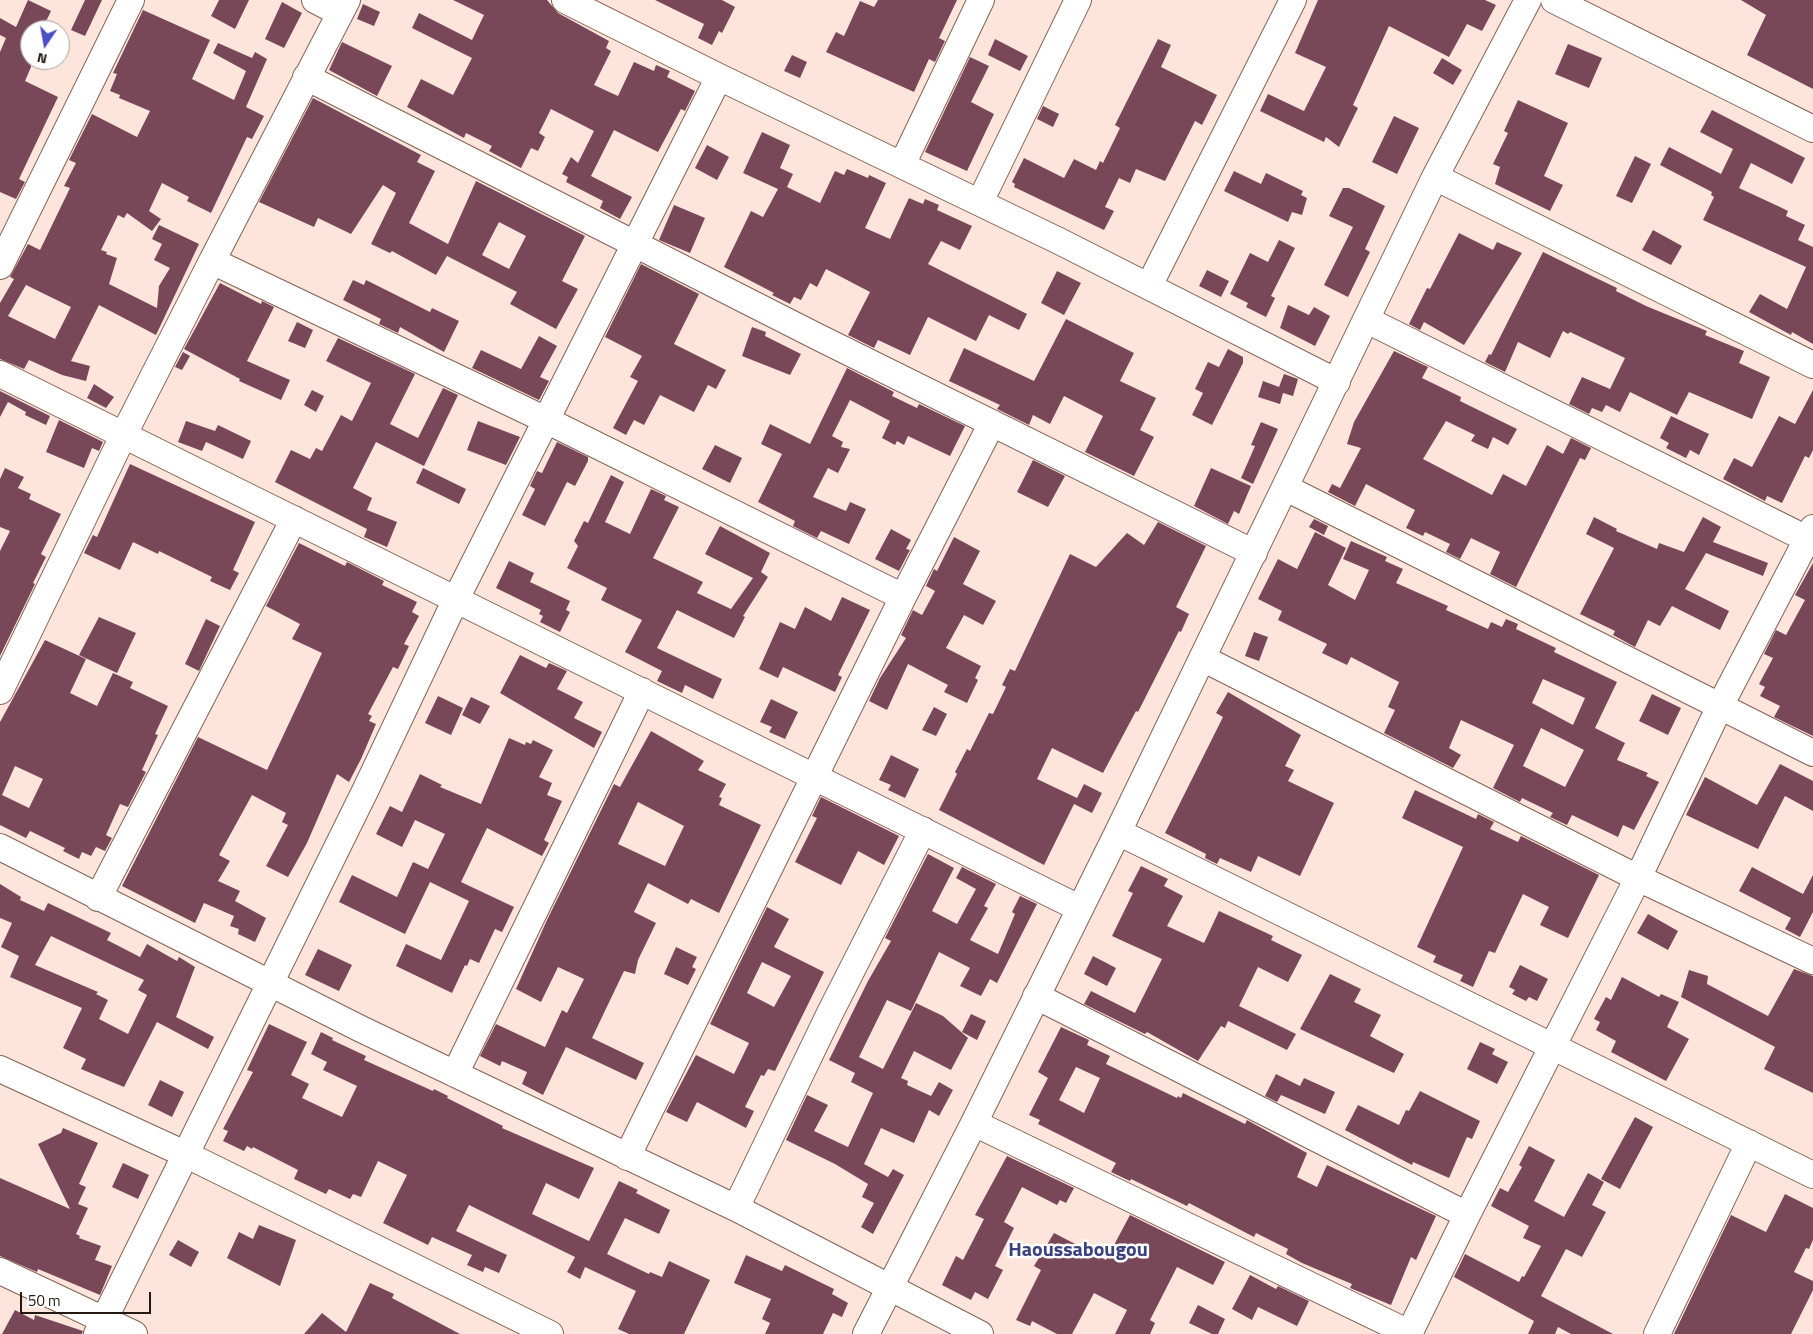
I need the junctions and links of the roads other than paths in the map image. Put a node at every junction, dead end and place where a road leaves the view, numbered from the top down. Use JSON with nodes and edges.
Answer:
{"nodes":[{"id":1,"x":131,"y":0,"type":"edge"},
{"id":2,"x":315,"y":0,"type":"edge"},
{"id":3,"x":565,"y":0,"type":"edge"},
{"id":4,"x":981,"y":0,"type":"edge"},
{"id":5,"x":1078,"y":0,"type":"edge"},
{"id":6,"x":1293,"y":0,"type":"edge"},
{"id":7,"x":1528,"y":0,"type":"edge"},
{"id":8,"x":1554,"y":0,"type":"edge"},
{"id":9,"x":343,"y":6,"type":"edge"},
{"id":10,"x":719,"y":77,"type":"junction"},
{"id":11,"x":306,"y":78,"type":"junction"},
{"id":12,"x":1813,"y":129,"type":"edge"},
{"id":13,"x":902,"y":165,"type":"junction"},
{"id":14,"x":1434,"y":177,"type":"junction"},
{"id":15,"x":980,"y":202,"type":"junction"},
{"id":16,"x":636,"y":245,"type":"junction"},
{"id":17,"x":212,"y":261,"type":"junction"},
{"id":18,"x":0,"y":266,"type":"edge"},
{"id":19,"x":1148,"y":286,"type":"junction"},
{"id":20,"x":1367,"y":320,"type":"junction"},
{"id":21,"x":1813,"y":365,"type":"edge"},
{"id":22,"x":0,"y":374,"type":"edge"},
{"id":23,"x":1337,"y":382,"type":"junction"},
{"id":24,"x":546,"y":420,"type":"junction"},
{"id":25,"x":992,"y":423,"type":"junction"},
{"id":26,"x":123,"y":436,"type":"junction"},
{"id":27,"x":1286,"y":488,"type":"junction"},
{"id":28,"x":294,"y":519,"type":"junction"},
{"id":29,"x":1811,"y":536,"type":"edge"},
{"id":30,"x":1254,"y":553,"type":"junction"},
{"id":31,"x":903,"y":597,"type":"junction"},
{"id":32,"x":456,"y":599,"type":"junction"},
{"id":33,"x":1202,"y":658,"type":"junction"},
{"id":34,"x":0,"y":691,"type":"edge"},
{"id":35,"x":642,"y":691,"type":"junction"},
{"id":36,"x":1720,"y":706,"type":"junction"},
{"id":37,"x":1813,"y":753,"type":"edge"},
{"id":38,"x":816,"y":776,"type":"junction"},
{"id":39,"x":923,"y":830,"type":"junction"},
{"id":40,"x":1118,"y":832,"type":"junction"},
{"id":41,"x":0,"y":847,"type":"edge"},
{"id":42,"x":1638,"y":878,"type":"junction"},
{"id":43,"x":98,"y":898,"type":"junction"},
{"id":44,"x":1079,"y":908,"type":"junction"},
{"id":45,"x":1813,"y":961,"type":"edge"},
{"id":46,"x":270,"y":984,"type":"junction"},
{"id":47,"x":1036,"y":996,"type":"junction"},
{"id":48,"x":1552,"y":1046,"type":"junction"},
{"id":49,"x":0,"y":1069,"type":"edge"},
{"id":50,"x":455,"y":1074,"type":"junction"},
{"id":51,"x":974,"y":1123,"type":"junction"},
{"id":52,"x":1749,"y":1143,"type":"junction"},
{"id":53,"x":187,"y":1155,"type":"junction"},
{"id":54,"x":627,"y":1157,"type":"junction"},
{"id":55,"x":1813,"y":1175,"type":"edge"},
{"id":56,"x":736,"y":1208,"type":"junction"},
{"id":57,"x":1467,"y":1215,"type":"junction"},
{"id":58,"x":0,"y":1271,"type":"edge"},
{"id":59,"x":889,"y":1288,"type":"junction"},
{"id":60,"x":101,"y":1327,"type":"edge"},
{"id":61,"x":134,"y":1334,"type":"edge"},
{"id":62,"x":550,"y":1334,"type":"edge"},
{"id":63,"x":866,"y":1334,"type":"edge"},
{"id":64,"x":980,"y":1334,"type":"edge"},
{"id":65,"x":1409,"y":1334,"type":"edge"},
{"id":66,"x":1657,"y":1334,"type":"edge"}],
"edges":[{"from":1,"to":18,"type":"street"},
{"from":2,"to":9,"type":"street"},
{"from":3,"to":10,"type":"street"},
{"from":4,"to":13,"type":"street"},
{"from":5,"to":15,"type":"street"},
{"from":6,"to":19,"type":"street"},
{"from":7,"to":14,"type":"street"},
{"from":8,"to":12,"type":"street"},
{"from":9,"to":11,"type":"street"},
{"from":10,"to":13,"type":"street"},
{"from":10,"to":16,"type":"street"},
{"from":11,"to":16,"type":"street"},
{"from":11,"to":17,"type":"street"},
{"from":13,"to":15,"type":"street"},
{"from":14,"to":20,"type":"street"},
{"from":14,"to":21,"type":"street"},
{"from":15,"to":19,"type":"street"},
{"from":16,"to":24,"type":"street"},
{"from":16,"to":25,"type":"street"},
{"from":17,"to":24,"type":"street"},
{"from":17,"to":26,"type":"street"},
{"from":19,"to":23,"type":"street"},
{"from":20,"to":23,"type":"street"},
{"from":20,"to":29,"type":"street"},
{"from":22,"to":26,"type":"street"},
{"from":23,"to":27,"type":"street"},
{"from":24,"to":31,"type":"street"},
{"from":24,"to":32,"type":"street"},
{"from":25,"to":30,"type":"street"},
{"from":25,"to":31,"type":"street"},
{"from":26,"to":28,"type":"street"},
{"from":26,"to":34,"type":"street"},
{"from":27,"to":30,"type":"street"},
{"from":27,"to":36,"type":"street"},
{"from":28,"to":32,"type":"street"},
{"from":28,"to":43,"type":"street"},
{"from":29,"to":36,"type":"street"},
{"from":30,"to":33,"type":"street"},
{"from":31,"to":38,"type":"street"},
{"from":32,"to":35,"type":"street"},
{"from":32,"to":46,"type":"street"},
{"from":33,"to":40,"type":"street"},
{"from":33,"to":42,"type":"street"},
{"from":35,"to":38,"type":"street"},
{"from":35,"to":50,"type":"street"},
{"from":36,"to":37,"type":"street"},
{"from":36,"to":42,"type":"street"},
{"from":38,"to":39,"type":"street"},
{"from":38,"to":54,"type":"street"},
{"from":39,"to":44,"type":"street"},
{"from":39,"to":56,"type":"street"},
{"from":40,"to":44,"type":"street"},
{"from":40,"to":48,"type":"street"},
{"from":41,"to":43,"type":"street"},
{"from":42,"to":45,"type":"street"},
{"from":42,"to":48,"type":"street"},
{"from":43,"to":46,"type":"street"},
{"from":44,"to":47,"type":"street"},
{"from":46,"to":50,"type":"street"},
{"from":46,"to":53,"type":"street"},
{"from":47,"to":51,"type":"street"},
{"from":47,"to":57,"type":"street"},
{"from":48,"to":52,"type":"street"},
{"from":48,"to":57,"type":"street"},
{"from":49,"to":53,"type":"street"},
{"from":50,"to":54,"type":"street"},
{"from":51,"to":59,"type":"street"},
{"from":51,"to":65,"type":"street"},
{"from":52,"to":55,"type":"street"},
{"from":52,"to":66,"type":"street"},
{"from":53,"to":60,"type":"street"},
{"from":53,"to":62,"type":"street"},
{"from":54,"to":56,"type":"street"},
{"from":56,"to":59,"type":"street"},
{"from":57,"to":65,"type":"street"},
{"from":58,"to":60,"type":"street"},
{"from":59,"to":63,"type":"street"},
{"from":59,"to":64,"type":"street"},
{"from":60,"to":61,"type":"street"}]}
